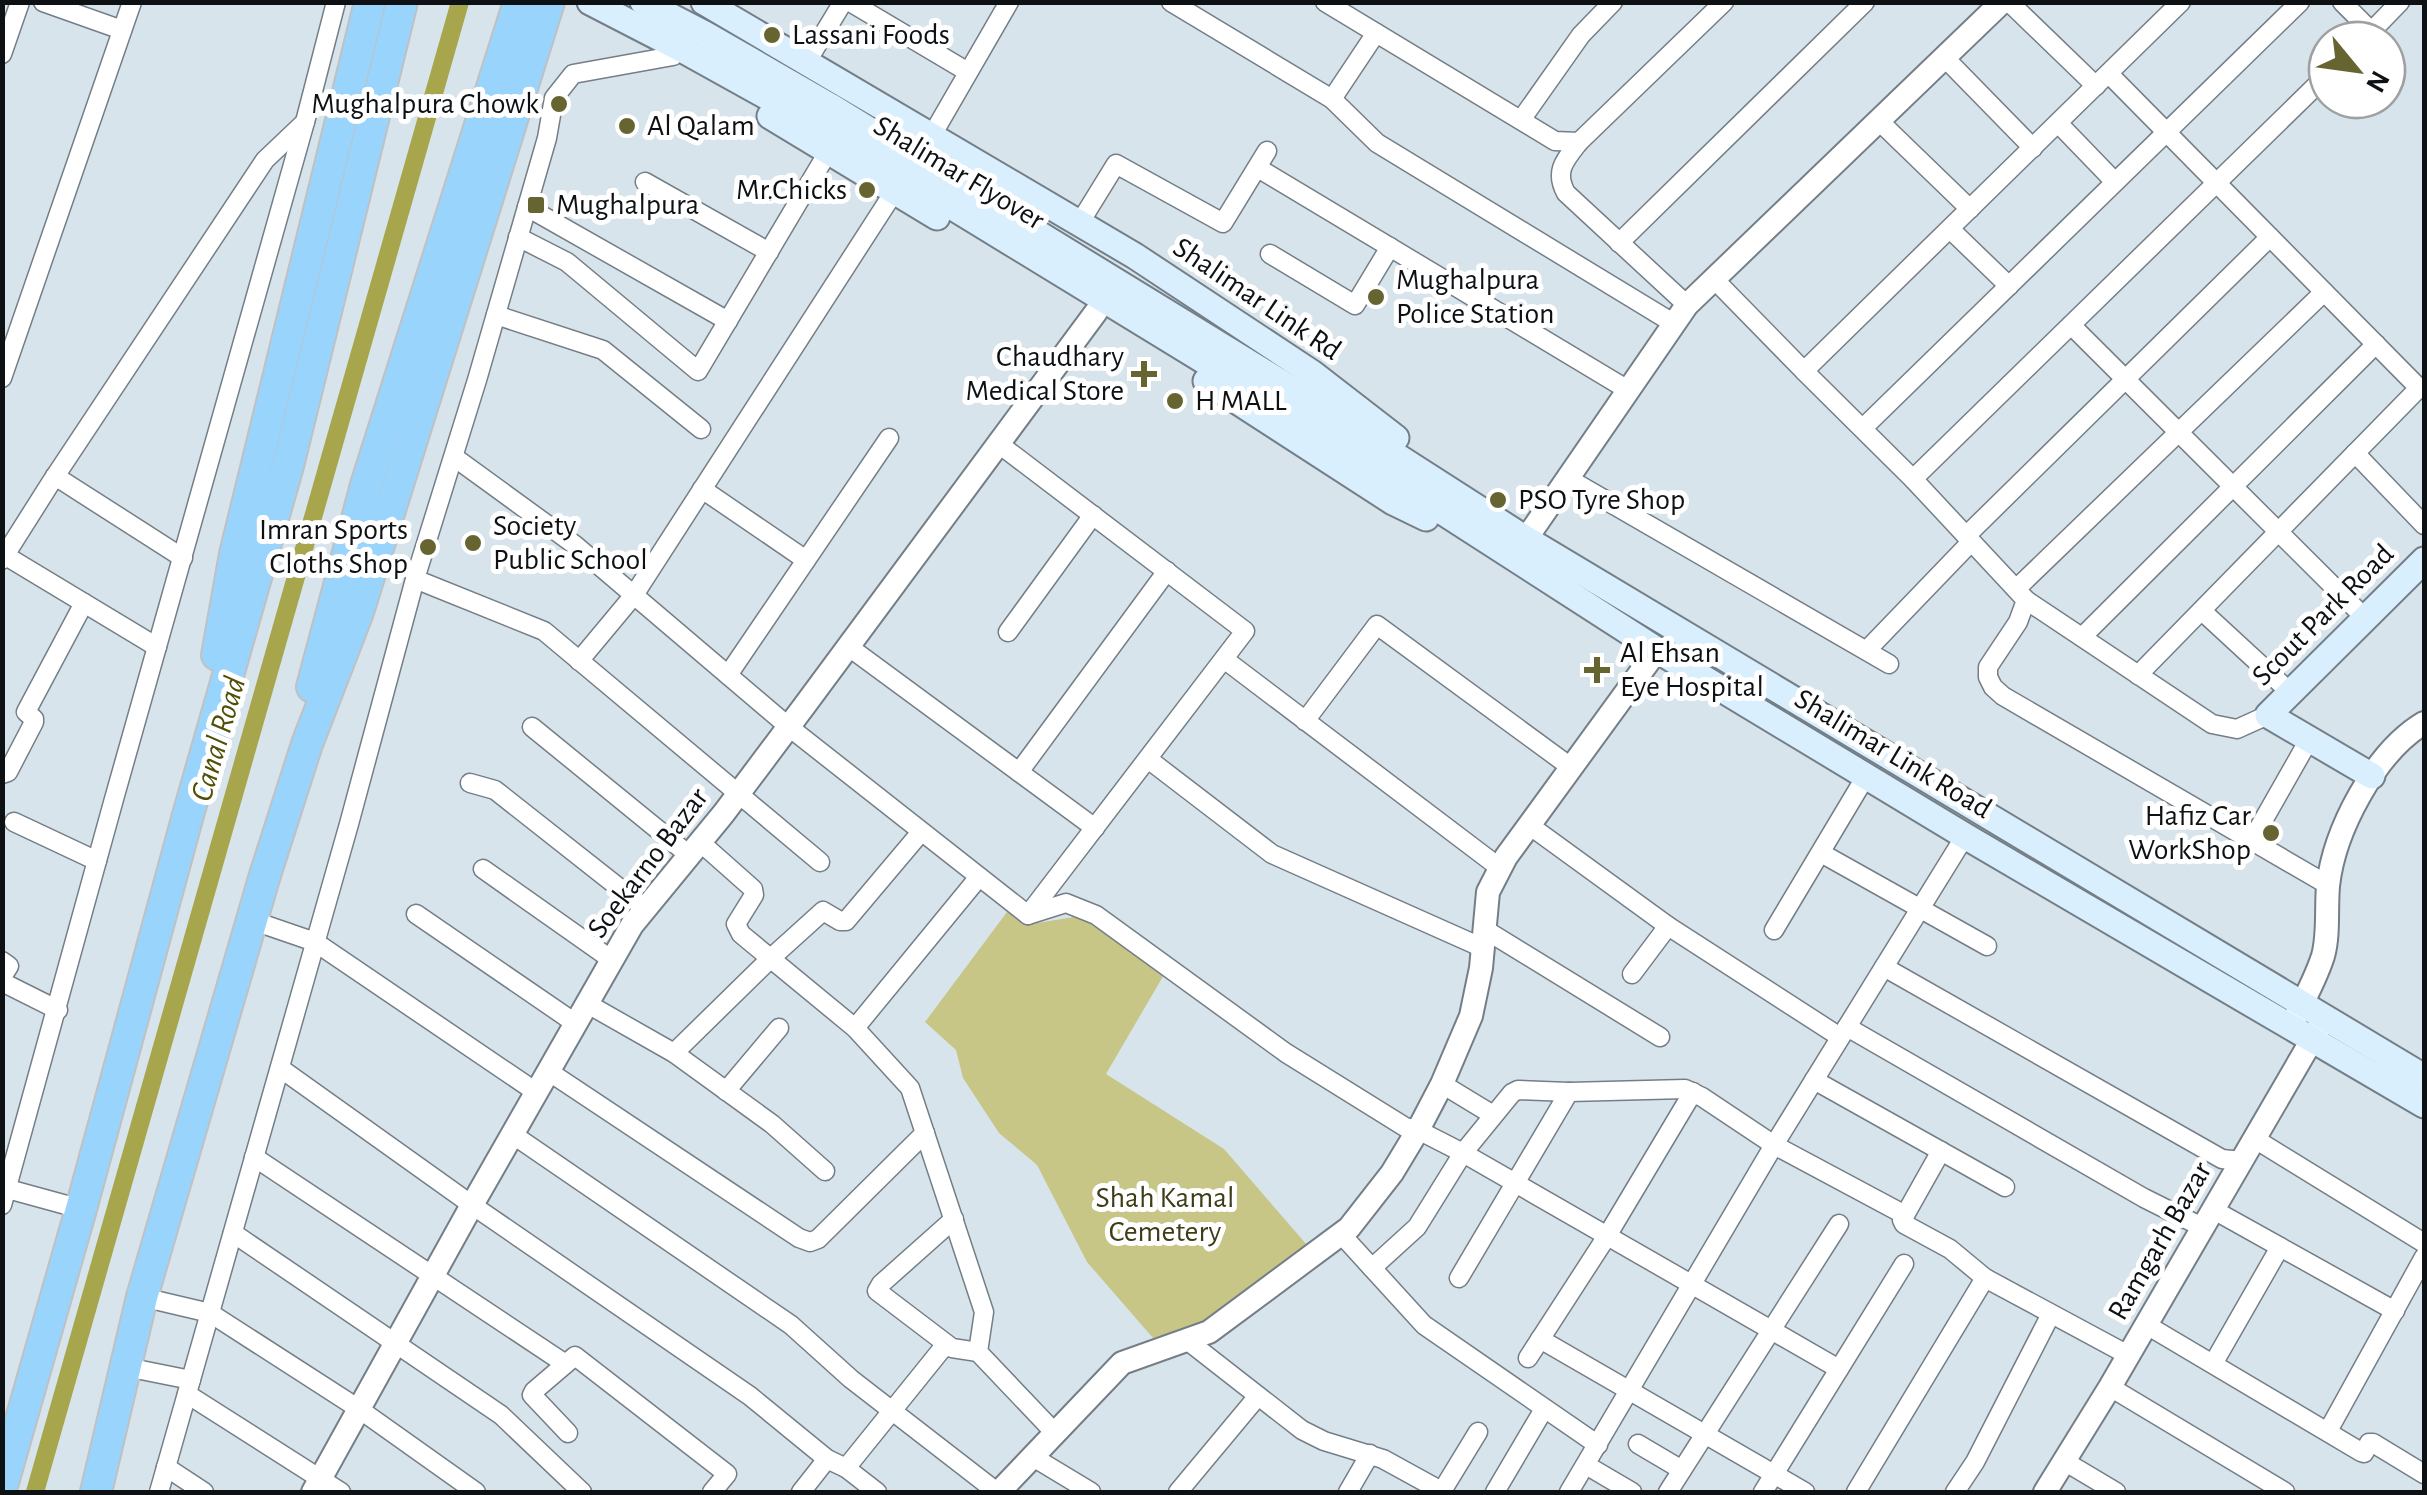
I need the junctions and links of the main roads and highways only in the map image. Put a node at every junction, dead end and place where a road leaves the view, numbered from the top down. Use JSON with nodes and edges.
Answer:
{"nodes":[{"id":1,"x":370,"y":2,"type":"edge"},
{"id":2,"x":402,"y":2,"type":"edge"},
{"id":3,"x":519,"y":2,"type":"edge"},
{"id":4,"x":549,"y":2,"type":"edge"},
{"id":5,"x":579,"y":2,"type":"edge"},
{"id":6,"x":590,"y":2,"type":"edge"},
{"id":7,"x":643,"y":2,"type":"edge"},
{"id":8,"x":704,"y":2,"type":"edge"},
{"id":9,"x":1293,"y":402,"type":"junction"},
{"id":10,"x":1519,"y":549,"type":"junction"},
{"id":11,"x":2424,"y":560,"type":"edge"},
{"id":12,"x":2372,"y":776,"type":"road end"},
{"id":13,"x":188,"y":816,"type":"junction"},
{"id":14,"x":265,"y":874,"type":"junction"},
{"id":15,"x":2307,"y":1022,"type":"junction"},
{"id":16,"x":2424,"y":1077,"type":"edge"},
{"id":17,"x":2424,"y":1106,"type":"edge"},
{"id":18,"x":12,"y":1419,"type":"edge"},
{"id":19,"x":2,"y":1486,"type":"edge"},
{"id":20,"x":96,"y":1492,"type":"edge"}],
"edges":[{"from":1,"to":13,"type":"highway"},
{"from":2,"to":13,"type":"highway"},
{"from":3,"to":14,"type":"highway"},
{"from":4,"to":14,"type":"highway"},
{"from":5,"to":10,"type":"main road"},
{"from":6,"to":9,"type":"main road","name":"Shalimar Flyover"},
{"from":7,"to":9,"type":"main road","name":"Shalimar Flyover"},
{"from":8,"to":10,"type":"main road","name":"Shalimar Link Rd"},
{"from":9,"to":10,"type":"main road","name":"Shalimar Link Rd"},
{"from":10,"to":15,"type":"main road","name":"Shalimar Link Road"},
{"from":10,"to":15,"type":"main road","name":"Shalimar Link Road"},
{"from":11,"to":12,"type":"main road","name":"Scout Park Road"},
{"from":13,"to":18,"type":"highway"},
{"from":14,"to":20,"type":"highway"},
{"from":15,"to":16,"type":"main road","name":"Shalimar Link Road"},
{"from":15,"to":17,"type":"main road","name":"Shalimar Link Road"},
{"from":18,"to":19,"type":"highway"}]}
